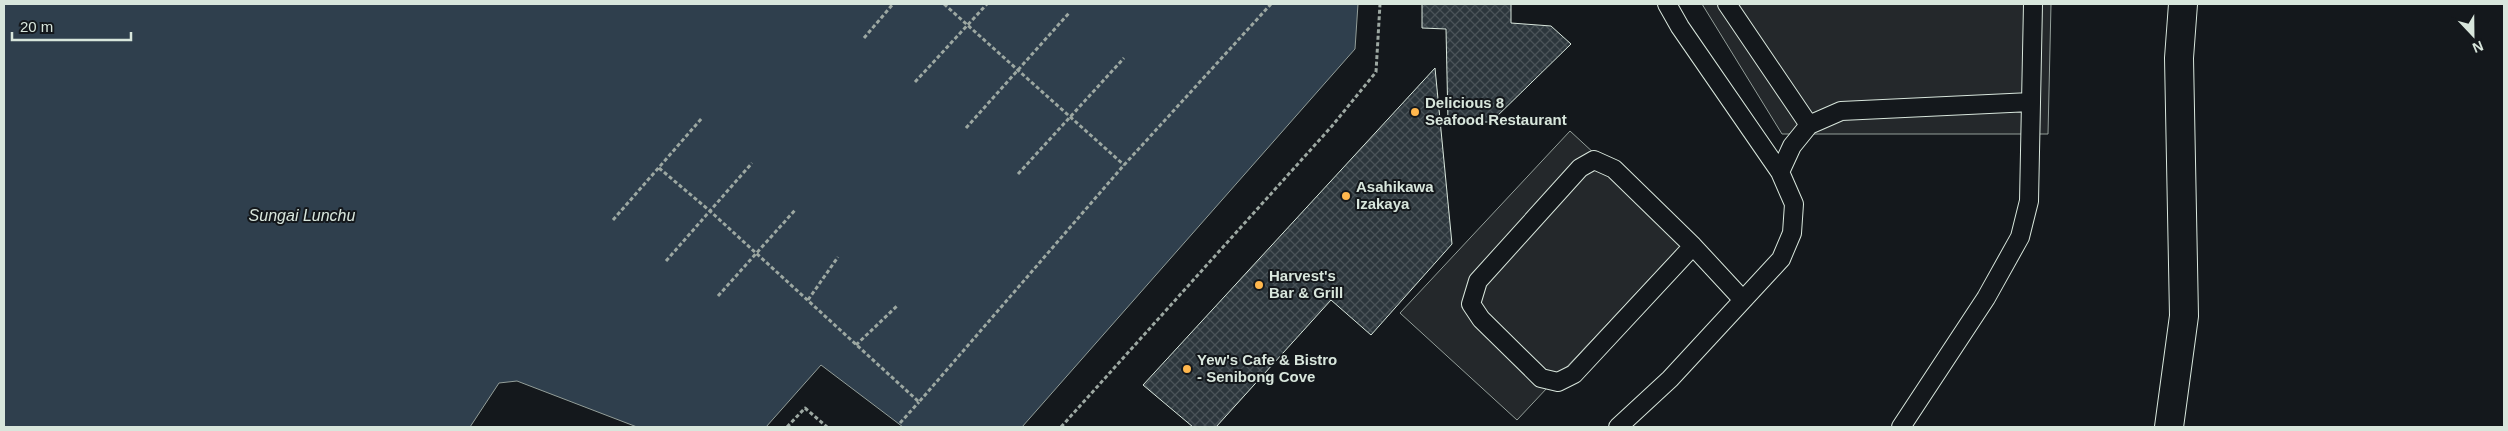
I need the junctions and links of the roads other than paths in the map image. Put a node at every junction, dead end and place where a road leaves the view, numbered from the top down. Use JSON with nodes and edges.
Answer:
{"nodes":[{"id":1,"x":1667,"y":4,"type":"edge"},
{"id":2,"x":1727,"y":4,"type":"edge"},
{"id":3,"x":2033,"y":4,"type":"edge"},
{"id":4,"x":2183,"y":4,"type":"edge"},
{"id":5,"x":2031,"y":102,"type":"junction"},
{"id":6,"x":1809,"y":125,"type":"junction"},
{"id":7,"x":1780,"y":172,"type":"junction"},
{"id":8,"x":1693,"y":246,"type":"junction"},
{"id":9,"x":1743,"y":300,"type":"junction"},
{"id":10,"x":1618,"y":427,"type":"edge"},
{"id":11,"x":1901,"y":427,"type":"edge"},
{"id":12,"x":2169,"y":427,"type":"edge"}],
"edges":[{"from":1,"to":7,"type":"lane"},
{"from":2,"to":6,"type":"lane"},
{"from":3,"to":5,"type":"lane"},
{"from":4,"to":12,"type":"street"},
{"from":5,"to":6,"type":"lane"},
{"from":5,"to":11,"type":"lane"},
{"from":6,"to":7,"type":"lane"},
{"from":7,"to":9,"type":"lane"},
{"from":8,"to":8,"type":"lane"},
{"from":8,"to":9,"type":"lane"},
{"from":9,"to":10,"type":"lane"}]}
